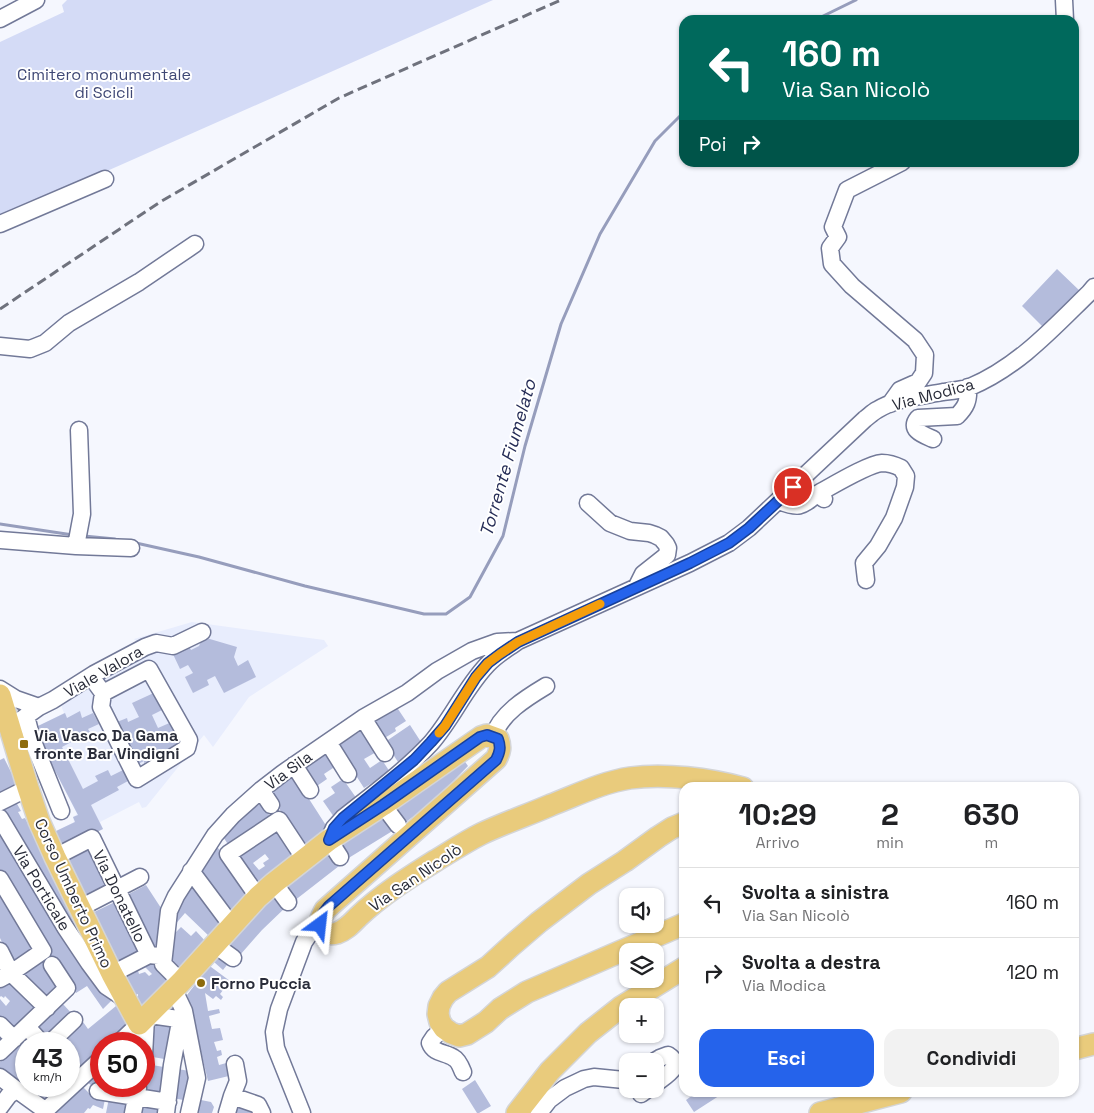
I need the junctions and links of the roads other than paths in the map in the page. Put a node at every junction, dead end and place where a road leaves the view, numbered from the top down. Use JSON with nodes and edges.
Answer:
{"nodes":[{"id":1,"x":36,"y":0,"type":"edge"},
{"id":2,"x":1064,"y":0,"type":"edge"},
{"id":3,"x":1065,"y":15,"type":"edge"},
{"id":4,"x":0,"y":19,"type":"edge"},
{"id":5,"x":892,"y":167,"type":"edge"},
{"id":6,"x":105,"y":179,"type":"dead end"},
{"id":7,"x":0,"y":224,"type":"edge"},
{"id":8,"x":195,"y":244,"type":"dead end"},
{"id":9,"x":1094,"y":287,"type":"edge"},
{"id":10,"x":0,"y":346,"type":"edge"},
{"id":11,"x":968,"y":387,"type":"junction"},
{"id":12,"x":890,"y":404,"type":"junction"},
{"id":13,"x":79,"y":430,"type":"dead end"},
{"id":14,"x":933,"y":439,"type":"dead end"},
{"id":15,"x":779,"y":501,"type":"junction"},
{"id":16,"x":588,"y":503,"type":"dead end"},
{"id":17,"x":0,"y":540,"type":"edge"},
{"id":18,"x":76,"y":546,"type":"junction"},
{"id":19,"x":131,"y":548,"type":"dead end"},
{"id":20,"x":866,"y":580,"type":"dead end"},
{"id":21,"x":636,"y":588,"type":"junction"},
{"id":22,"x":202,"y":632,"type":"dead end"},
{"id":23,"x":518,"y":642,"type":"junction"},
{"id":24,"x":88,"y":678,"type":"junction"},
{"id":25,"x":546,"y":686,"type":"dead end"},
{"id":26,"x":0,"y":689,"type":"edge"},
{"id":27,"x":103,"y":693,"type":"junction"},
{"id":28,"x":0,"y":695,"type":"edge"},
{"id":29,"x":17,"y":718,"type":"edge"},
{"id":30,"x":363,"y":718,"type":"junction"},
{"id":31,"x":493,"y":736,"type":"junction"},
{"id":32,"x":328,"y":742,"type":"junction"},
{"id":33,"x":385,"y":753,"type":"dead end"},
{"id":34,"x":294,"y":765,"type":"junction"},
{"id":35,"x":348,"y":774,"type":"dead end"},
{"id":36,"x":715,"y":782,"type":"edge"},
{"id":37,"x":28,"y":788,"type":"junction"},
{"id":38,"x":261,"y":790,"type":"junction"},
{"id":39,"x":310,"y":790,"type":"dead end"},
{"id":40,"x":0,"y":802,"type":"edge"},
{"id":41,"x":271,"y":805,"type":"dead end"},
{"id":42,"x":383,"y":805,"type":"junction"},
{"id":43,"x":61,"y":811,"type":"dead end"},
{"id":44,"x":0,"y":818,"type":"edge"},
{"id":45,"x":398,"y":825,"type":"dead end"},
{"id":46,"x":679,"y":825,"type":"edge"},
{"id":47,"x":334,"y":849,"type":"junction"},
{"id":48,"x":55,"y":857,"type":"junction"},
{"id":49,"x":304,"y":858,"type":"junction"},
{"id":50,"x":191,"y":871,"type":"junction"},
{"id":51,"x":140,"y":877,"type":"dead end"},
{"id":52,"x":0,"y":879,"type":"edge"},
{"id":53,"x":274,"y":883,"type":"junction"},
{"id":54,"x":116,"y":889,"type":"junction"},
{"id":55,"x":258,"y":897,"type":"junction"},
{"id":56,"x":288,"y":902,"type":"dead end"},
{"id":57,"x":80,"y":908,"type":"junction"},
{"id":58,"x":320,"y":925,"type":"junction"},
{"id":59,"x":232,"y":926,"type":"junction"},
{"id":60,"x":679,"y":926,"type":"edge"},
{"id":61,"x":216,"y":944,"type":"junction"},
{"id":62,"x":0,"y":951,"type":"edge"},
{"id":63,"x":156,"y":956,"type":"junction"},
{"id":64,"x":233,"y":958,"type":"dead end"},
{"id":65,"x":52,"y":965,"type":"dead end"},
{"id":66,"x":679,"y":971,"type":"edge"},
{"id":67,"x":112,"y":974,"type":"junction"},
{"id":68,"x":6,"y":976,"type":"edge"},
{"id":69,"x":178,"y":986,"type":"junction"},
{"id":70,"x":126,"y":999,"type":"junction"},
{"id":71,"x":47,"y":1008,"type":"junction"},
{"id":72,"x":145,"y":1019,"type":"junction"},
{"id":73,"x":74,"y":1020,"type":"dead end"},
{"id":74,"x":0,"y":1025,"type":"edge"},
{"id":75,"x":27,"y":1027,"type":"junction"},
{"id":76,"x":444,"y":1028,"type":"junction"},
{"id":77,"x":33,"y":1032,"type":"edge"},
{"id":78,"x":58,"y":1032,"type":"edge"},
{"id":79,"x":131,"y":1032,"type":"edge"},
{"id":80,"x":146,"y":1032,"type":"edge"},
{"id":81,"x":14,"y":1039,"type":"junction"},
{"id":82,"x":1094,"y":1044,"type":"edge"},
{"id":83,"x":1079,"y":1048,"type":"edge"},
{"id":84,"x":0,"y":1052,"type":"edge"},
{"id":85,"x":664,"y":1056,"type":"edge"},
{"id":86,"x":177,"y":1064,"type":"dead end"},
{"id":87,"x":236,"y":1064,"type":"dead end"},
{"id":88,"x":90,"y":1069,"type":"edge"},
{"id":89,"x":196,"y":1072,"type":"junction"},
{"id":90,"x":463,"y":1072,"type":"dead end"},
{"id":91,"x":0,"y":1077,"type":"edge"},
{"id":92,"x":664,"y":1077,"type":"edge"},
{"id":93,"x":619,"y":1080,"type":"edge"},
{"id":94,"x":15,"y":1088,"type":"edge"},
{"id":95,"x":235,"y":1089,"type":"junction"},
{"id":96,"x":15,"y":1091,"type":"edge"},
{"id":97,"x":26,"y":1097,"type":"edge"},
{"id":98,"x":882,"y":1097,"type":"edge"},
{"id":99,"x":136,"y":1099,"type":"edge"},
{"id":100,"x":0,"y":1107,"type":"edge"},
{"id":101,"x":167,"y":1108,"type":"edge"},
{"id":102,"x":45,"y":1112,"type":"edge"},
{"id":103,"x":189,"y":1113,"type":"edge"},
{"id":104,"x":227,"y":1113,"type":"edge"},
{"id":105,"x":262,"y":1113,"type":"edge"},
{"id":106,"x":302,"y":1113,"type":"edge"},
{"id":107,"x":517,"y":1113,"type":"edge"},
{"id":108,"x":539,"y":1113,"type":"edge"},
{"id":109,"x":820,"y":1113,"type":"edge"}],
"edges":[{"from":1,"to":4,"type":"street"},
{"from":2,"to":3,"type":"street"},
{"from":5,"to":12,"type":"street"},
{"from":6,"to":7,"type":"street"},
{"from":8,"to":10,"type":"street"},
{"from":9,"to":11,"type":"street","name":"Via Modica"},
{"from":11,"to":12,"type":"street","name":"Via Modica"},
{"from":11,"to":14,"type":"street"},
{"from":12,"to":15,"type":"street","name":"Via Modica"},
{"from":13,"to":18,"type":"street"},
{"from":15,"to":20,"type":"street"},
{"from":15,"to":21,"type":"street","name":"Via Modica"},
{"from":16,"to":21,"type":"street"},
{"from":17,"to":18,"type":"street"},
{"from":18,"to":19,"type":"street"},
{"from":21,"to":23,"type":"street","name":"Via Modica"},
{"from":22,"to":24,"type":"street","name":"Viale Valora"},
{"from":23,"to":30,"type":"street","name":"Via Sila"},
{"from":23,"to":47,"type":"street","name":"Via Modica"},
{"from":24,"to":27,"type":"street"},
{"from":24,"to":29,"type":"street","name":"Viale Valora"},
{"from":25,"to":31,"type":"street"},
{"from":26,"to":29,"type":"street"},
{"from":27,"to":27,"type":"street"},
{"from":28,"to":29,"type":"main road","name":"Corso Umberto Primo"},
{"from":29,"to":37,"type":"main road","name":"Corso Umberto Primo"},
{"from":29,"to":43,"type":"street"},
{"from":30,"to":32,"type":"street","name":"Via Sila"},
{"from":30,"to":33,"type":"street"},
{"from":31,"to":42,"type":"main road"},
{"from":31,"to":58,"type":"main road","name":"Via San Nicolò"},
{"from":32,"to":34,"type":"street","name":"Via Sila"},
{"from":32,"to":35,"type":"street"},
{"from":34,"to":38,"type":"street","name":"Via Sila"},
{"from":34,"to":39,"type":"street"},
{"from":36,"to":58,"type":"main road","name":"Via San Nicolò"},
{"from":37,"to":40,"type":"street"},
{"from":37,"to":48,"type":"main road","name":"Corso Umberto Primo"},
{"from":38,"to":41,"type":"street"},
{"from":38,"to":50,"type":"street","name":"Via Sila"},
{"from":42,"to":45,"type":"street"},
{"from":42,"to":47,"type":"main road"},
{"from":44,"to":70,"type":"street","name":"Via Porticale"},
{"from":46,"to":76,"type":"main road"},
{"from":47,"to":49,"type":"main road"},
{"from":48,"to":54,"type":"street","name":"Via Donatello"},
{"from":48,"to":57,"type":"main road","name":"Corso Umberto Primo"},
{"from":49,"to":53,"type":"main road"},
{"from":49,"to":55,"type":"street"},
{"from":50,"to":59,"type":"street"},
{"from":50,"to":63,"type":"street","name":"Via Sila"},
{"from":51,"to":54,"type":"street"},
{"from":52,"to":68,"type":"street"},
{"from":53,"to":55,"type":"main road"},
{"from":53,"to":56,"type":"street"},
{"from":54,"to":57,"type":"street"},
{"from":54,"to":63,"type":"street","name":"Via Donatello"},
{"from":55,"to":59,"type":"main road"},
{"from":57,"to":67,"type":"main road","name":"Corso Umberto Primo"},
{"from":58,"to":106,"type":"street"},
{"from":59,"to":61,"type":"main road"},
{"from":60,"to":76,"type":"main road"},
{"from":61,"to":64,"type":"street"},
{"from":61,"to":69,"type":"main road"},
{"from":62,"to":68,"type":"street"},
{"from":63,"to":67,"type":"street"},
{"from":63,"to":69,"type":"street"},
{"from":65,"to":71,"type":"street"},
{"from":66,"to":107,"type":"main road"},
{"from":67,"to":70,"type":"main road","name":"Corso Umberto Primo"},
{"from":68,"to":71,"type":"street"},
{"from":69,"to":72,"type":"main road"},
{"from":69,"to":89,"type":"street"},
{"from":70,"to":72,"type":"main road","name":"Corso Umberto Primo"},
{"from":71,"to":75,"type":"street"},
{"from":72,"to":79,"type":"street"},
{"from":72,"to":80,"type":"street"},
{"from":72,"to":101,"type":"street"},
{"from":73,"to":78,"type":"street"},
{"from":74,"to":81,"type":"street"},
{"from":75,"to":77,"type":"street"},
{"from":75,"to":81,"type":"street"},
{"from":76,"to":90,"type":"street"},
{"from":81,"to":84,"type":"street"},
{"from":82,"to":83,"type":"main road"},
{"from":85,"to":92,"type":"street"},
{"from":86,"to":89,"type":"street"},
{"from":87,"to":95,"type":"street"},
{"from":88,"to":102,"type":"street"},
{"from":89,"to":103,"type":"street"},
{"from":91,"to":94,"type":"street"},
{"from":93,"to":108,"type":"street"},
{"from":95,"to":104,"type":"street"},
{"from":95,"to":105,"type":"street"},
{"from":96,"to":100,"type":"street"},
{"from":97,"to":102,"type":"street"},
{"from":98,"to":109,"type":"main road"},
{"from":99,"to":101,"type":"street"}]}
